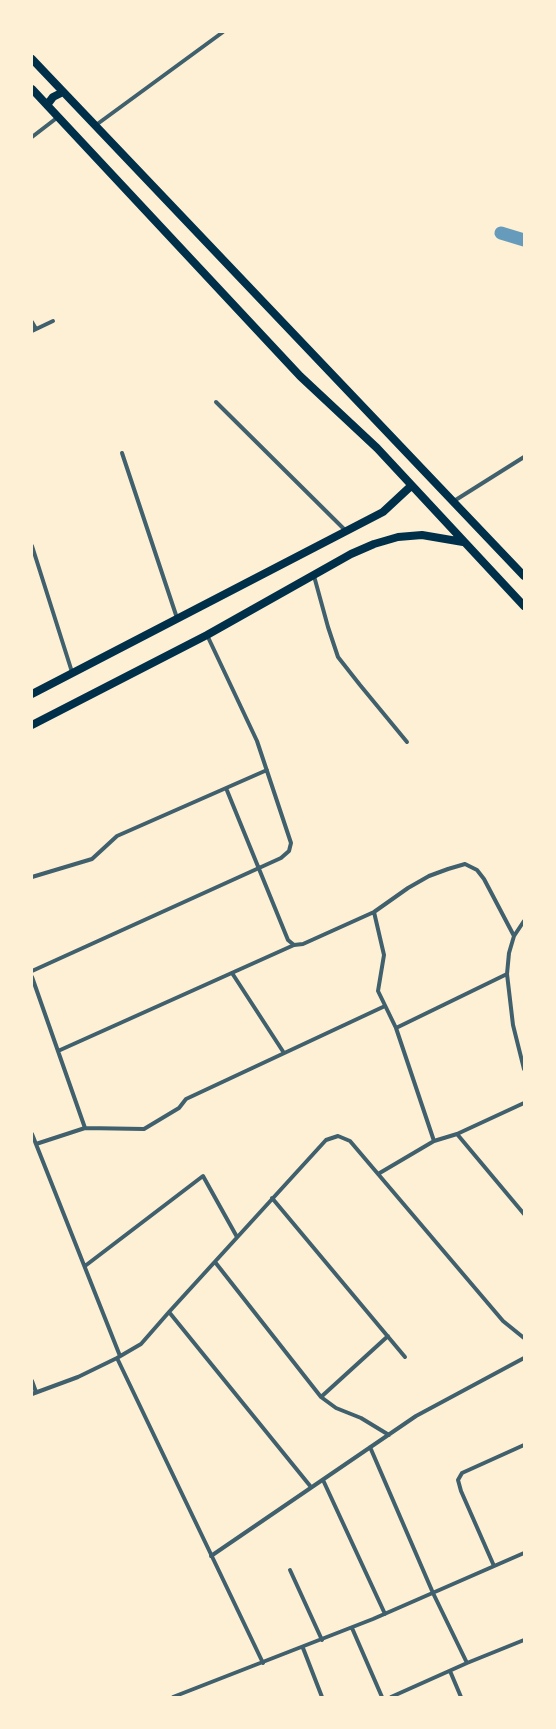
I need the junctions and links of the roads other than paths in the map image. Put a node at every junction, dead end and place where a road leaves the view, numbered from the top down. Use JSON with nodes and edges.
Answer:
{"nodes":[{"id":1,"x":223,"y":32,"type":"edge"},
{"id":2,"x":34,"y":64,"type":"edge"},
{"id":3,"x":32,"y":89,"type":"edge"},
{"id":4,"x":64,"y":92,"type":"junction"},
{"id":5,"x":47,"y":105,"type":"junction"},
{"id":6,"x":58,"y":117,"type":"junction"},
{"id":7,"x":95,"y":126,"type":"junction"},
{"id":8,"x":32,"y":137,"type":"edge"},
{"id":9,"x":53,"y":321,"type":"dead end"},
{"id":10,"x":32,"y":322,"type":"edge"},
{"id":11,"x":34,"y":330,"type":"edge"},
{"id":12,"x":216,"y":402,"type":"dead end"},
{"id":13,"x":122,"y":453,"type":"dead end"},
{"id":14,"x":524,"y":457,"type":"edge"},
{"id":15,"x":411,"y":486,"type":"junction"},
{"id":16,"x":454,"y":501,"type":"junction"},
{"id":17,"x":346,"y":531,"type":"junction"},
{"id":18,"x":463,"y":542,"type":"junction"},
{"id":19,"x":32,"y":546,"type":"edge"},
{"id":20,"x":314,"y":576,"type":"junction"},
{"id":21,"x":524,"y":576,"type":"edge"},
{"id":22,"x":524,"y":606,"type":"edge"},
{"id":23,"x":177,"y":618,"type":"junction"},
{"id":24,"x":207,"y":635,"type":"junction"},
{"id":25,"x":72,"y":672,"type":"junction"},
{"id":26,"x":32,"y":694,"type":"edge"},
{"id":27,"x":32,"y":725,"type":"edge"},
{"id":28,"x":407,"y":742,"type":"dead end"},
{"id":29,"x":267,"y":770,"type":"junction"},
{"id":30,"x":226,"y":788,"type":"junction"},
{"id":31,"x":259,"y":868,"type":"junction"},
{"id":32,"x":32,"y":877,"type":"edge"},
{"id":33,"x":374,"y":912,"type":"junction"},
{"id":34,"x":524,"y":922,"type":"edge"},
{"id":35,"x":514,"y":936,"type":"junction"},
{"id":36,"x":294,"y":945,"type":"junction"},
{"id":37,"x":32,"y":971,"type":"edge"},
{"id":38,"x":232,"y":973,"type":"junction"},
{"id":39,"x":507,"y":974,"type":"junction"},
{"id":40,"x":32,"y":977,"type":"edge"},
{"id":41,"x":385,"y":1006,"type":"junction"},
{"id":42,"x":396,"y":1028,"type":"junction"},
{"id":43,"x":58,"y":1051,"type":"junction"},
{"id":44,"x":284,"y":1053,"type":"junction"},
{"id":45,"x":524,"y":1069,"type":"edge"},
{"id":46,"x":524,"y":1103,"type":"edge"},
{"id":47,"x":85,"y":1128,"type":"junction"},
{"id":48,"x":32,"y":1134,"type":"edge"},
{"id":49,"x":457,"y":1134,"type":"junction"},
{"id":50,"x":434,"y":1141,"type":"junction"},
{"id":51,"x":36,"y":1144,"type":"junction"},
{"id":52,"x":378,"y":1174,"type":"junction"},
{"id":53,"x":272,"y":1198,"type":"junction"},
{"id":54,"x":524,"y":1214,"type":"edge"},
{"id":55,"x":237,"y":1237,"type":"junction"},
{"id":56,"x":215,"y":1262,"type":"junction"},
{"id":57,"x":85,"y":1266,"type":"junction"},
{"id":58,"x":169,"y":1312,"type":"junction"},
{"id":59,"x":388,"y":1336,"type":"junction"},
{"id":60,"x":524,"y":1338,"type":"edge"},
{"id":61,"x":119,"y":1357,"type":"junction"},
{"id":62,"x":405,"y":1357,"type":"dead end"},
{"id":63,"x":524,"y":1358,"type":"edge"},
{"id":64,"x":32,"y":1381,"type":"edge"},
{"id":65,"x":34,"y":1393,"type":"edge"},
{"id":66,"x":320,"y":1397,"type":"junction"},
{"id":67,"x":389,"y":1434,"type":"junction"},
{"id":68,"x":524,"y":1445,"type":"edge"},
{"id":69,"x":370,"y":1448,"type":"junction"},
{"id":70,"x":323,"y":1480,"type":"junction"},
{"id":71,"x":311,"y":1487,"type":"junction"},
{"id":72,"x":524,"y":1553,"type":"edge"},
{"id":73,"x":212,"y":1556,"type":"junction"},
{"id":74,"x":494,"y":1566,"type":"junction"},
{"id":75,"x":290,"y":1570,"type":"dead end"},
{"id":76,"x":434,"y":1593,"type":"junction"},
{"id":77,"x":385,"y":1614,"type":"junction"},
{"id":78,"x":352,"y":1628,"type":"junction"},
{"id":79,"x":322,"y":1640,"type":"junction"},
{"id":80,"x":524,"y":1640,"type":"edge"},
{"id":81,"x":303,"y":1648,"type":"junction"},
{"id":82,"x":263,"y":1663,"type":"junction"},
{"id":83,"x":467,"y":1663,"type":"junction"},
{"id":84,"x":450,"y":1671,"type":"junction"},
{"id":85,"x":173,"y":1697,"type":"edge"},
{"id":86,"x":322,"y":1697,"type":"edge"},
{"id":87,"x":382,"y":1697,"type":"edge"},
{"id":88,"x":391,"y":1697,"type":"edge"},
{"id":89,"x":461,"y":1697,"type":"edge"}],
"edges":[{"from":1,"to":7,"type":"street"},
{"from":2,"to":4,"type":"main road"},
{"from":3,"to":5,"type":"main road"},
{"from":4,"to":5,"type":"main road"},
{"from":4,"to":7,"type":"main road"},
{"from":5,"to":6,"type":"main road"},
{"from":6,"to":8,"type":"street"},
{"from":6,"to":15,"type":"main road"},
{"from":7,"to":16,"type":"main road"},
{"from":9,"to":11,"type":"street"},
{"from":10,"to":11,"type":"street"},
{"from":12,"to":17,"type":"street"},
{"from":13,"to":23,"type":"street"},
{"from":14,"to":16,"type":"street"},
{"from":15,"to":17,"type":"main road"},
{"from":15,"to":18,"type":"main road"},
{"from":16,"to":21,"type":"main road"},
{"from":17,"to":23,"type":"main road"},
{"from":18,"to":20,"type":"main road"},
{"from":18,"to":22,"type":"main road"},
{"from":19,"to":25,"type":"street"},
{"from":20,"to":24,"type":"main road"},
{"from":20,"to":28,"type":"street"},
{"from":23,"to":25,"type":"main road"},
{"from":24,"to":27,"type":"main road"},
{"from":24,"to":29,"type":"street"},
{"from":25,"to":26,"type":"main road"},
{"from":29,"to":30,"type":"street"},
{"from":29,"to":31,"type":"street"},
{"from":30,"to":31,"type":"street"},
{"from":30,"to":32,"type":"street"},
{"from":31,"to":36,"type":"street"},
{"from":31,"to":37,"type":"street"},
{"from":33,"to":35,"type":"street"},
{"from":33,"to":36,"type":"street"},
{"from":33,"to":41,"type":"street"},
{"from":34,"to":35,"type":"street"},
{"from":35,"to":39,"type":"street"},
{"from":36,"to":38,"type":"street"},
{"from":38,"to":43,"type":"street"},
{"from":38,"to":44,"type":"street"},
{"from":39,"to":42,"type":"street"},
{"from":39,"to":45,"type":"street"},
{"from":40,"to":43,"type":"street"},
{"from":41,"to":42,"type":"street"},
{"from":41,"to":44,"type":"street"},
{"from":42,"to":50,"type":"street"},
{"from":43,"to":47,"type":"street"},
{"from":44,"to":47,"type":"street"},
{"from":46,"to":49,"type":"street"},
{"from":47,"to":51,"type":"street"},
{"from":48,"to":51,"type":"street"},
{"from":49,"to":50,"type":"street"},
{"from":49,"to":54,"type":"street"},
{"from":50,"to":52,"type":"street"},
{"from":51,"to":57,"type":"street"},
{"from":52,"to":53,"type":"street"},
{"from":52,"to":60,"type":"street"},
{"from":53,"to":55,"type":"street"},
{"from":53,"to":59,"type":"street"},
{"from":55,"to":56,"type":"street"},
{"from":55,"to":57,"type":"street"},
{"from":56,"to":58,"type":"street"},
{"from":56,"to":66,"type":"street"},
{"from":57,"to":61,"type":"street"},
{"from":58,"to":61,"type":"street"},
{"from":58,"to":71,"type":"street"},
{"from":59,"to":62,"type":"street"},
{"from":59,"to":66,"type":"street"},
{"from":61,"to":65,"type":"street"},
{"from":61,"to":73,"type":"street"},
{"from":63,"to":67,"type":"street"},
{"from":64,"to":65,"type":"street"},
{"from":66,"to":67,"type":"street"},
{"from":67,"to":69,"type":"street"},
{"from":68,"to":74,"type":"street"},
{"from":69,"to":70,"type":"street"},
{"from":69,"to":76,"type":"street"},
{"from":70,"to":71,"type":"street"},
{"from":70,"to":77,"type":"street"},
{"from":71,"to":73,"type":"street"},
{"from":72,"to":74,"type":"street"},
{"from":73,"to":82,"type":"street"},
{"from":74,"to":76,"type":"street"},
{"from":75,"to":79,"type":"street"},
{"from":76,"to":77,"type":"street"},
{"from":76,"to":83,"type":"street"},
{"from":77,"to":78,"type":"street"},
{"from":78,"to":79,"type":"street"},
{"from":78,"to":87,"type":"street"},
{"from":79,"to":81,"type":"street"},
{"from":80,"to":83,"type":"street"},
{"from":81,"to":82,"type":"street"},
{"from":81,"to":86,"type":"street"},
{"from":82,"to":85,"type":"street"},
{"from":83,"to":84,"type":"street"},
{"from":84,"to":88,"type":"street"},
{"from":84,"to":89,"type":"street"}]}
